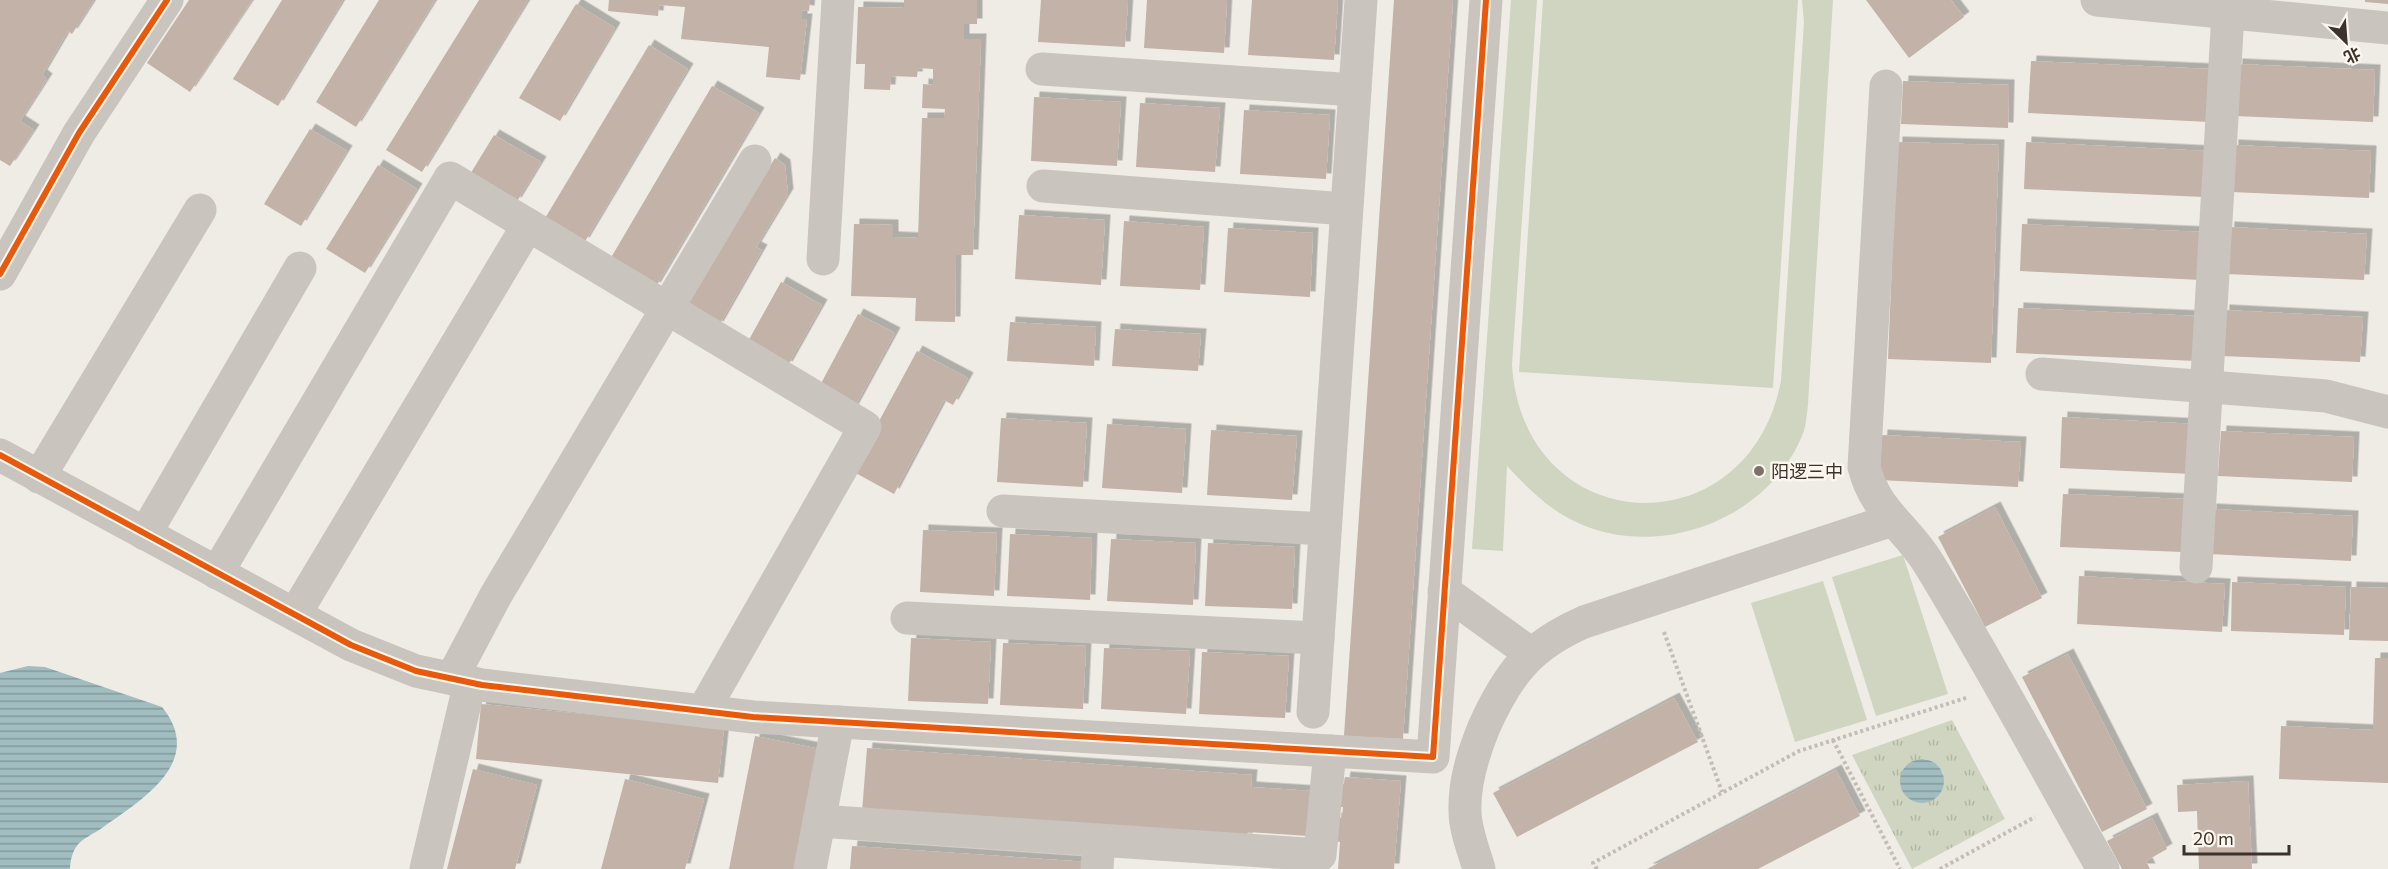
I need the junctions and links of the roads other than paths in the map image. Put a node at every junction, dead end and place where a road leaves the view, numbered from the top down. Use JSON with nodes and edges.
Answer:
{"nodes":[{"id":1,"x":167,"y":0,"type":"edge"},
{"id":2,"x":838,"y":0,"type":"edge"},
{"id":3,"x":1361,"y":0,"type":"edge"},
{"id":4,"x":1486,"y":0,"type":"edge"},
{"id":5,"x":2097,"y":0,"type":"edge"},
{"id":6,"x":2228,"y":13,"type":"junction"},
{"id":7,"x":2388,"y":28,"type":"edge"},
{"id":8,"x":1042,"y":69,"type":"dead end"},
{"id":9,"x":1886,"y":86,"type":"dead end"},
{"id":10,"x":1354,"y":90,"type":"junction"},
{"id":11,"x":755,"y":161,"type":"dead end"},
{"id":12,"x":1043,"y":186,"type":"dead end"},
{"id":13,"x":1346,"y":209,"type":"junction"},
{"id":14,"x":200,"y":210,"type":"dead end"},
{"id":15,"x":528,"y":225,"type":"junction"},
{"id":16,"x":823,"y":259,"type":"dead end"},
{"id":17,"x":300,"y":268,"type":"dead end"},
{"id":18,"x":0,"y":274,"type":"edge"},
{"id":19,"x":667,"y":309,"type":"junction"},
{"id":20,"x":2042,"y":374,"type":"dead end"},
{"id":21,"x":2207,"y":387,"type":"junction"},
{"id":22,"x":2388,"y":412,"type":"edge"},
{"id":23,"x":0,"y":455,"type":"edge"},
{"id":24,"x":39,"y":477,"type":"junction"},
{"id":25,"x":1003,"y":511,"type":"dead end"},
{"id":26,"x":1892,"y":520,"type":"junction"},
{"id":27,"x":1325,"y":529,"type":"junction"},
{"id":28,"x":145,"y":534,"type":"junction"},
{"id":29,"x":2196,"y":567,"type":"dead end"},
{"id":30,"x":217,"y":573,"type":"junction"},
{"id":31,"x":1444,"y":591,"type":"junction"},
{"id":32,"x":295,"y":614,"type":"junction"},
{"id":33,"x":907,"y":618,"type":"dead end"},
{"id":34,"x":1318,"y":638,"type":"junction"},
{"id":35,"x":1530,"y":653,"type":"junction"},
{"id":36,"x":461,"y":680,"type":"junction"},
{"id":37,"x":704,"y":711,"type":"junction"},
{"id":38,"x":1313,"y":712,"type":"dead end"},
{"id":39,"x":838,"y":722,"type":"junction"},
{"id":40,"x":1330,"y":751,"type":"junction"},
{"id":41,"x":819,"y":821,"type":"junction"},
{"id":42,"x":1098,"y":854,"type":"edge"},
{"id":43,"x":426,"y":869,"type":"edge"},
{"id":44,"x":810,"y":869,"type":"edge"},
{"id":45,"x":1479,"y":869,"type":"edge"},
{"id":46,"x":2103,"y":869,"type":"edge"}],
"edges":[{"from":1,"to":18,"type":"street"},
{"from":2,"to":16,"type":"street"},
{"from":3,"to":10,"type":"street"},
{"from":4,"to":31,"type":"street"},
{"from":5,"to":6,"type":"street"},
{"from":6,"to":7,"type":"street"},
{"from":6,"to":21,"type":"street"},
{"from":8,"to":10,"type":"street"},
{"from":9,"to":26,"type":"street"},
{"from":10,"to":13,"type":"street"},
{"from":11,"to":19,"type":"street"},
{"from":12,"to":13,"type":"street"},
{"from":13,"to":27,"type":"street"},
{"from":14,"to":24,"type":"street"},
{"from":15,"to":19,"type":"street"},
{"from":15,"to":30,"type":"street"},
{"from":15,"to":32,"type":"street"},
{"from":17,"to":28,"type":"street"},
{"from":19,"to":36,"type":"street"},
{"from":19,"to":37,"type":"street"},
{"from":20,"to":21,"type":"street"},
{"from":21,"to":22,"type":"street"},
{"from":21,"to":29,"type":"street"},
{"from":23,"to":24,"type":"street"},
{"from":24,"to":28,"type":"street"},
{"from":25,"to":27,"type":"street"},
{"from":26,"to":35,"type":"street"},
{"from":26,"to":46,"type":"street"},
{"from":27,"to":34,"type":"street"},
{"from":28,"to":30,"type":"street"},
{"from":30,"to":32,"type":"street"},
{"from":31,"to":35,"type":"street"},
{"from":31,"to":40,"type":"street"},
{"from":32,"to":36,"type":"street"},
{"from":33,"to":34,"type":"street"},
{"from":34,"to":38,"type":"street"},
{"from":35,"to":45,"type":"street"},
{"from":36,"to":37,"type":"street"},
{"from":36,"to":43,"type":"street"},
{"from":37,"to":39,"type":"street"},
{"from":39,"to":40,"type":"street"},
{"from":39,"to":41,"type":"street"},
{"from":40,"to":42,"type":"street"},
{"from":41,"to":42,"type":"street"},
{"from":41,"to":44,"type":"street"}]}
